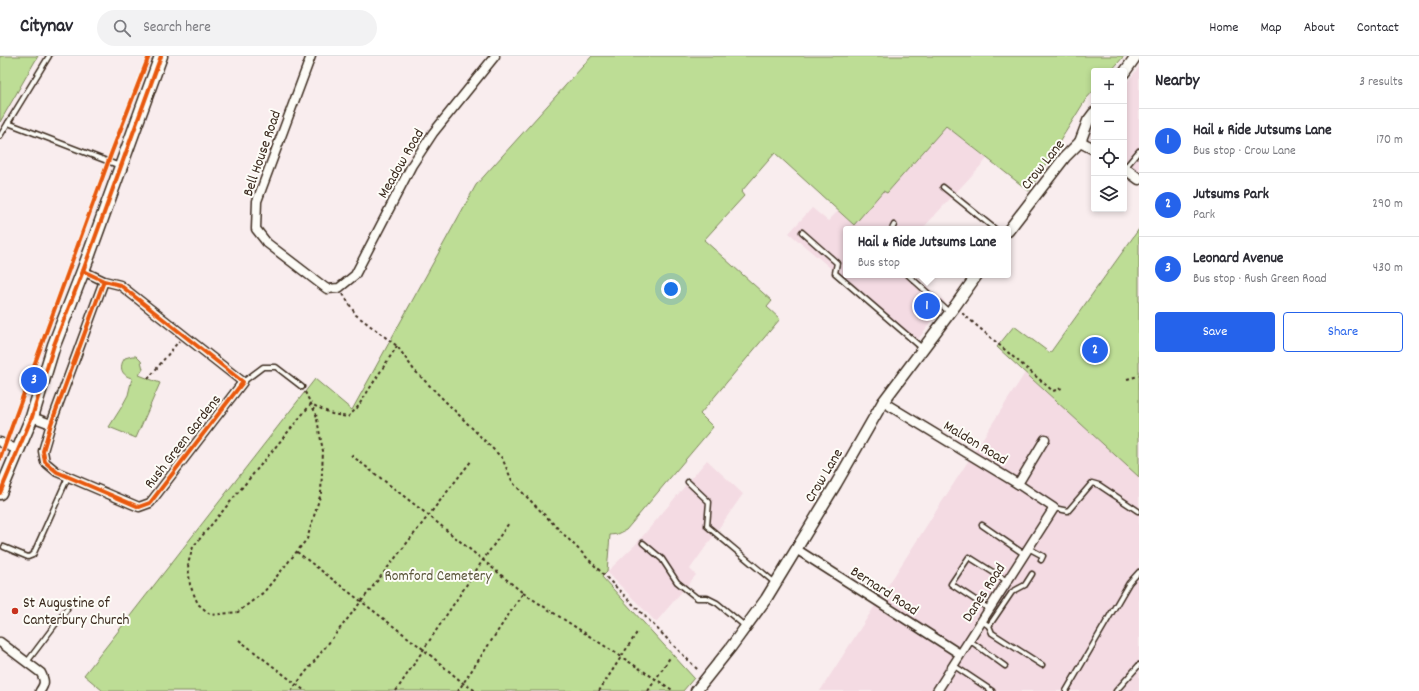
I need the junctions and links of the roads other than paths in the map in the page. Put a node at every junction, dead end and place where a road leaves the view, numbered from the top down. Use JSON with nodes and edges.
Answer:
{"nodes":[{"id":1,"x":49,"y":56,"type":"edge"},
{"id":2,"x":161,"y":56,"type":"edge"},
{"id":3,"x":311,"y":56,"type":"edge"},
{"id":4,"x":495,"y":56,"type":"edge"},
{"id":5,"x":1136,"y":56,"type":"edge"},
{"id":6,"x":1127,"y":68,"type":"edge"},
{"id":7,"x":1091,"y":118,"type":"edge"},
{"id":8,"x":8,"y":124,"type":"junction"},
{"id":9,"x":0,"y":136,"type":"edge"},
{"id":10,"x":1080,"y":142,"type":"junction"},
{"id":11,"x":1091,"y":148,"type":"edge"},
{"id":12,"x":1139,"y":151,"type":"edge"},
{"id":13,"x":1127,"y":165,"type":"edge"},
{"id":14,"x":121,"y":166,"type":"junction"},
{"id":15,"x":1127,"y":170,"type":"edge"},
{"id":16,"x":1139,"y":179,"type":"edge"},
{"id":17,"x":943,"y":187,"type":"dead end"},
{"id":18,"x":991,"y":226,"type":"edge"},
{"id":19,"x":1011,"y":227,"type":"edge"},
{"id":20,"x":802,"y":232,"type":"dead end"},
{"id":21,"x":83,"y":272,"type":"junction"},
{"id":22,"x":912,"y":278,"type":"edge"},
{"id":23,"x":975,"y":278,"type":"edge"},
{"id":24,"x":104,"y":281,"type":"junction"},
{"id":25,"x":339,"y":288,"type":"joint"},
{"id":26,"x":952,"y":310,"type":"junction"},
{"id":27,"x":922,"y":348,"type":"junction"},
{"id":28,"x":243,"y":382,"type":"junction"},
{"id":29,"x":302,"y":387,"type":"road end"},
{"id":30,"x":883,"y":402,"type":"junction"},
{"id":31,"x":32,"y":417,"type":"junction"},
{"id":32,"x":51,"y":424,"type":"junction"},
{"id":33,"x":1045,"y":439,"type":"dead end"},
{"id":34,"x":0,"y":442,"type":"edge"},
{"id":35,"x":18,"y":450,"type":"junction"},
{"id":36,"x":68,"y":477,"type":"junction"},
{"id":37,"x":688,"y":482,"type":"dead end"},
{"id":38,"x":1018,"y":484,"type":"junction"},
{"id":39,"x":0,"y":493,"type":"edge"},
{"id":40,"x":1054,"y":508,"type":"junction"},
{"id":41,"x":1138,"y":511,"type":"dead end"},
{"id":42,"x":982,"y":525,"type":"dead end"},
{"id":43,"x":643,"y":543,"type":"dead end"},
{"id":44,"x":4,"y":547,"type":"dead end"},
{"id":45,"x":796,"y":549,"type":"junction"},
{"id":46,"x":1026,"y":551,"type":"junction"},
{"id":47,"x":1041,"y":560,"type":"dead end"},
{"id":48,"x":1139,"y":572,"type":"edge"},
{"id":49,"x":1032,"y":574,"type":"dead end"},
{"id":50,"x":1006,"y":581,"type":"junction"},
{"id":51,"x":776,"y":583,"type":"junction"},
{"id":52,"x":67,"y":609,"type":"dead end"},
{"id":53,"x":989,"y":609,"type":"junction"},
{"id":54,"x":981,"y":620,"type":"junction"},
{"id":55,"x":989,"y":626,"type":"junction"},
{"id":56,"x":746,"y":627,"type":"junction"},
{"id":57,"x":969,"y":640,"type":"junction"},
{"id":58,"x":0,"y":642,"type":"edge"},
{"id":59,"x":960,"y":654,"type":"junction"},
{"id":60,"x":27,"y":662,"type":"junction"},
{"id":61,"x":953,"y":665,"type":"junction"},
{"id":62,"x":1042,"y":665,"type":"dead end"},
{"id":63,"x":1139,"y":665,"type":"edge"},
{"id":64,"x":1005,"y":666,"type":"dead end"},
{"id":65,"x":40,"y":691,"type":"edge"},
{"id":66,"x":696,"y":691,"type":"edge"},
{"id":67,"x":936,"y":691,"type":"edge"},
{"id":68,"x":992,"y":691,"type":"edge"},
{"id":69,"x":1066,"y":691,"type":"edge"},
{"id":70,"x":1116,"y":691,"type":"edge"}],
"edges":[{"from":1,"to":8,"type":"lane"},
{"from":2,"to":14,"type":"main road"},
{"from":3,"to":25,"type":"street","name":"Bell House Road"},
{"from":4,"to":25,"type":"street","name":"Meadow Road"},
{"from":5,"to":6,"type":"street"},
{"from":7,"to":10,"type":"street","name":"Crow Lane"},
{"from":8,"to":9,"type":"lane"},
{"from":8,"to":14,"type":"lane"},
{"from":10,"to":11,"type":"street"},
{"from":10,"to":19,"type":"street","name":"Crow Lane"},
{"from":12,"to":13,"type":"lane"},
{"from":14,"to":21,"type":"main road"},
{"from":15,"to":16,"type":"street"},
{"from":17,"to":18,"type":"lane"},
{"from":20,"to":27,"type":"lane"},
{"from":21,"to":24,"type":"street"},
{"from":21,"to":31,"type":"main road"},
{"from":22,"to":26,"type":"lane"},
{"from":23,"to":26,"type":"street","name":"Crow Lane"},
{"from":24,"to":28,"type":"street"},
{"from":24,"to":32,"type":"street","name":"Rush Green Gardens"},
{"from":26,"to":27,"type":"street","name":"Crow Lane"},
{"from":27,"to":30,"type":"street","name":"Crow Lane"},
{"from":28,"to":29,"type":"lane"},
{"from":28,"to":36,"type":"street","name":"Rush Green Gardens"},
{"from":30,"to":38,"type":"street","name":"Maldon Road"},
{"from":30,"to":45,"type":"street","name":"Crow Lane"},
{"from":31,"to":32,"type":"street"},
{"from":31,"to":35,"type":"main road"},
{"from":32,"to":36,"type":"street","name":"Rush Green Gardens"},
{"from":33,"to":38,"type":"street"},
{"from":34,"to":35,"type":"street"},
{"from":35,"to":39,"type":"main road"},
{"from":36,"to":44,"type":"lane"},
{"from":37,"to":51,"type":"lane"},
{"from":38,"to":40,"type":"street","name":"Maldon Road"},
{"from":40,"to":41,"type":"lane"},
{"from":40,"to":46,"type":"street","name":"Danes Road"},
{"from":42,"to":46,"type":"lane"},
{"from":43,"to":56,"type":"lane"},
{"from":45,"to":51,"type":"street","name":"Crow Lane"},
{"from":45,"to":59,"type":"street","name":"Bernard Road"},
{"from":46,"to":47,"type":"lane"},
{"from":46,"to":50,"type":"street","name":"Danes Road"},
{"from":48,"to":69,"type":"lane"},
{"from":49,"to":55,"type":"lane"},
{"from":50,"to":53,"type":"street","name":"Danes Road"},
{"from":50,"to":53,"type":"lane"},
{"from":51,"to":56,"type":"street","name":"Crow Lane"},
{"from":52,"to":60,"type":"lane"},
{"from":53,"to":54,"type":"street","name":"Danes Road"},
{"from":54,"to":55,"type":"lane"},
{"from":54,"to":57,"type":"street","name":"Danes Road"},
{"from":55,"to":62,"type":"lane"},
{"from":56,"to":66,"type":"street","name":"Crow Lane"},
{"from":57,"to":59,"type":"street","name":"Danes Road"},
{"from":57,"to":64,"type":"lane"},
{"from":58,"to":60,"type":"street"},
{"from":59,"to":61,"type":"street","name":"Danes Road"},
{"from":60,"to":65,"type":"street"},
{"from":61,"to":67,"type":"street","name":"Danes Road"},
{"from":61,"to":68,"type":"lane"},
{"from":63,"to":70,"type":"lane"}]}
